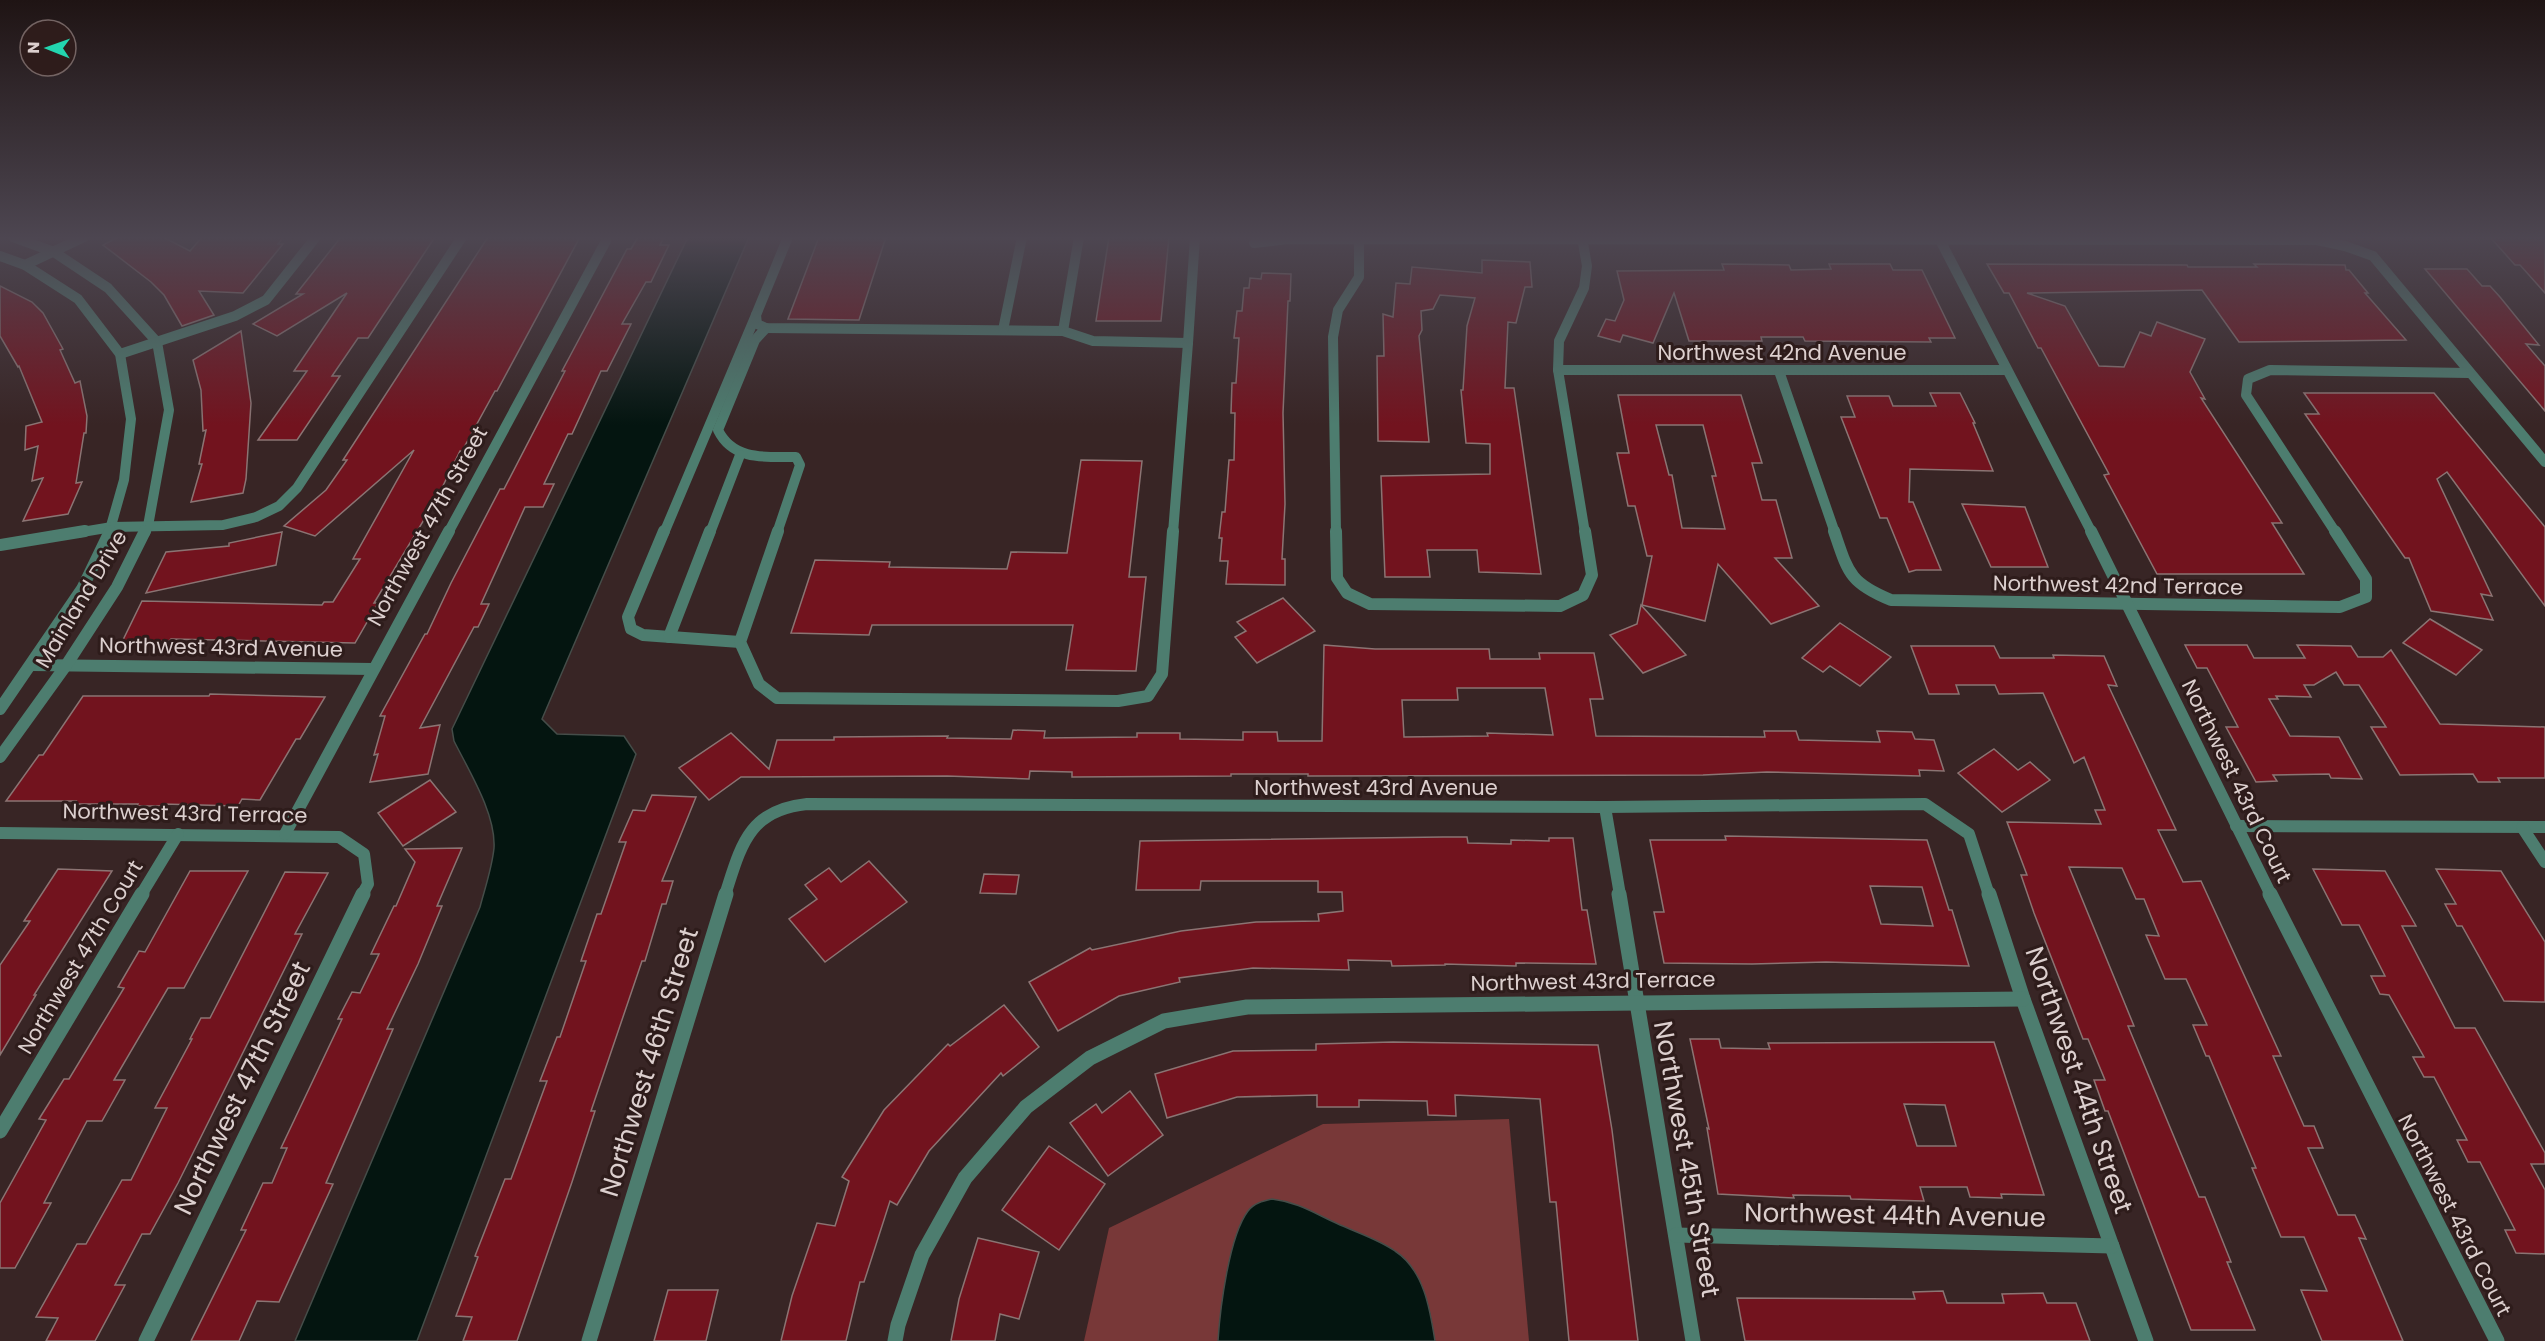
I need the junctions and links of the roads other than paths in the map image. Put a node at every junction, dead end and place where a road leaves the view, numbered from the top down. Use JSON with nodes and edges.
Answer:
{"nodes":[{"id":1,"x":77,"y":300,"type":"edge"},
{"id":2,"x":119,"y":300,"type":"edge"},
{"id":3,"x":266,"y":300,"type":"edge"},
{"id":4,"x":421,"y":300,"type":"edge"},
{"id":5,"x":574,"y":300,"type":"edge"},
{"id":6,"x":762,"y":300,"type":"edge"},
{"id":7,"x":1009,"y":300,"type":"edge"},
{"id":8,"x":1068,"y":300,"type":"edge"},
{"id":9,"x":1191,"y":300,"type":"edge"},
{"id":10,"x":1345,"y":300,"type":"edge"},
{"id":11,"x":1579,"y":300,"type":"edge"},
{"id":12,"x":1970,"y":300,"type":"edge"},
{"id":13,"x":2409,"y":300,"type":"edge"},
{"id":14,"x":756,"y":315,"type":"junction"},
{"id":15,"x":766,"y":328,"type":"junction"},
{"id":16,"x":1003,"y":330,"type":"junction"},
{"id":17,"x":1063,"y":330,"type":"junction"},
{"id":18,"x":157,"y":342,"type":"junction"},
{"id":19,"x":1188,"y":343,"type":"junction"},
{"id":20,"x":120,"y":354,"type":"junction"},
{"id":21,"x":1558,"y":370,"type":"junction"},
{"id":22,"x":1779,"y":370,"type":"junction"},
{"id":23,"x":2006,"y":370,"type":"junction"},
{"id":24,"x":2469,"y":373,"type":"junction"},
{"id":25,"x":740,"y":455,"type":"junction"},
{"id":26,"x":2545,"y":462,"type":"edge"},
{"id":27,"x":148,"y":526,"type":"junction"},
{"id":28,"x":112,"y":527,"type":"junction"},
{"id":29,"x":0,"y":545,"type":"edge"},
{"id":30,"x":2129,"y":606,"type":"junction"},
{"id":31,"x":669,"y":637,"type":"junction"},
{"id":32,"x":740,"y":642,"type":"junction"},
{"id":33,"x":67,"y":664,"type":"junction"},
{"id":34,"x":32,"y":665,"type":"junction"},
{"id":35,"x":373,"y":669,"type":"junction"},
{"id":36,"x":0,"y":709,"type":"edge"},
{"id":37,"x":0,"y":757,"type":"edge"},
{"id":38,"x":1605,"y":807,"type":"junction"},
{"id":39,"x":775,"y":810,"type":"joint"},
{"id":40,"x":2236,"y":826,"type":"junction"},
{"id":41,"x":2522,"y":827,"type":"junction"},
{"id":42,"x":2545,"y":827,"type":"edge"},
{"id":43,"x":0,"y":833,"type":"edge"},
{"id":44,"x":178,"y":834,"type":"junction"},
{"id":45,"x":285,"y":834,"type":"junction"},
{"id":46,"x":1969,"y":834,"type":"joint"},
{"id":47,"x":364,"y":854,"type":"joint"},
{"id":48,"x":2545,"y":862,"type":"edge"},
{"id":49,"x":2023,"y":999,"type":"junction"},
{"id":50,"x":1636,"y":1001,"type":"junction"},
{"id":51,"x":0,"y":1131,"type":"edge"},
{"id":52,"x":1677,"y":1235,"type":"junction"},
{"id":53,"x":2112,"y":1246,"type":"junction"},
{"id":54,"x":146,"y":1341,"type":"edge"},
{"id":55,"x":589,"y":1341,"type":"edge"},
{"id":56,"x":895,"y":1341,"type":"edge"},
{"id":57,"x":1694,"y":1341,"type":"edge"},
{"id":58,"x":2146,"y":1341,"type":"edge"},
{"id":59,"x":2497,"y":1341,"type":"edge"}],
"edges":[{"from":1,"to":20,"type":"street","name":"Mainland Drive"},
{"from":2,"to":18,"type":"street"},
{"from":3,"to":18,"type":"street"},
{"from":4,"to":27,"type":"street"},
{"from":5,"to":35,"type":"street","name":"Northwest 47th Street"},
{"from":6,"to":14,"type":"street"},
{"from":7,"to":16,"type":"street"},
{"from":8,"to":17,"type":"street"},
{"from":9,"to":19,"type":"street"},
{"from":10,"to":21,"type":"street"},
{"from":11,"to":21,"type":"street"},
{"from":12,"to":23,"type":"street","name":"Northwest 43rd Court"},
{"from":13,"to":24,"type":"street"},
{"from":14,"to":15,"type":"street"},
{"from":14,"to":31,"type":"street"},
{"from":15,"to":16,"type":"street"},
{"from":15,"to":25,"type":"street"},
{"from":16,"to":17,"type":"street"},
{"from":17,"to":19,"type":"street"},
{"from":18,"to":20,"type":"street"},
{"from":18,"to":27,"type":"street","name":"Mainland Drive"},
{"from":19,"to":32,"type":"street"},
{"from":20,"to":28,"type":"street","name":"Mainland Drive"},
{"from":21,"to":22,"type":"street","name":"Northwest 42nd Avenue"},
{"from":22,"to":23,"type":"street","name":"Northwest 42nd Avenue"},
{"from":22,"to":30,"type":"street","name":"Northwest 42nd Terrace"},
{"from":23,"to":30,"type":"street","name":"Northwest 43rd Court"},
{"from":24,"to":26,"type":"street"},
{"from":24,"to":30,"type":"street","name":"Northwest 42nd Terrace"},
{"from":25,"to":31,"type":"street"},
{"from":25,"to":32,"type":"street"},
{"from":27,"to":28,"type":"street"},
{"from":27,"to":33,"type":"street","name":"Mainland Drive"},
{"from":28,"to":29,"type":"street"},
{"from":28,"to":34,"type":"street","name":"Mainland Drive"},
{"from":30,"to":40,"type":"street","name":"Northwest 43rd Court"},
{"from":31,"to":32,"type":"street"},
{"from":33,"to":34,"type":"street","name":"Northwest 43rd Avenue"},
{"from":33,"to":35,"type":"street","name":"Northwest 43rd Avenue"},
{"from":33,"to":37,"type":"street","name":"Mainland Drive"},
{"from":34,"to":36,"type":"street","name":"Mainland Drive"},
{"from":35,"to":45,"type":"street","name":"Northwest 47th Street"},
{"from":38,"to":39,"type":"street","name":"Northwest 43rd Avenue"},
{"from":38,"to":46,"type":"street","name":"Northwest 43rd Avenue"},
{"from":38,"to":50,"type":"street","name":"Northwest 45th Street"},
{"from":39,"to":55,"type":"street","name":"Northwest 46th Street"},
{"from":40,"to":41,"type":"street"},
{"from":40,"to":59,"type":"street","name":"Northwest 43rd Court"},
{"from":41,"to":42,"type":"street"},
{"from":41,"to":48,"type":"street"},
{"from":43,"to":44,"type":"street","name":"Northwest 43rd Terrace"},
{"from":44,"to":45,"type":"street","name":"Northwest 43rd Terrace"},
{"from":44,"to":51,"type":"street","name":"Northwest 47th Court"},
{"from":45,"to":47,"type":"street","name":"Northwest 43rd Terrace"},
{"from":46,"to":49,"type":"street","name":"Northwest 44th Street"},
{"from":47,"to":54,"type":"street","name":"Northwest 47th Street"},
{"from":49,"to":50,"type":"street","name":"Northwest 43rd Terrace"},
{"from":49,"to":53,"type":"street","name":"Northwest 44th Street"},
{"from":50,"to":52,"type":"street","name":"Northwest 45th Street"},
{"from":50,"to":56,"type":"street","name":"Northwest 43rd Terrace"},
{"from":52,"to":53,"type":"street","name":"Northwest 44th Avenue"},
{"from":52,"to":57,"type":"street","name":"Northwest 45th Street"},
{"from":53,"to":58,"type":"street","name":"Northwest 44th Street"}]}
